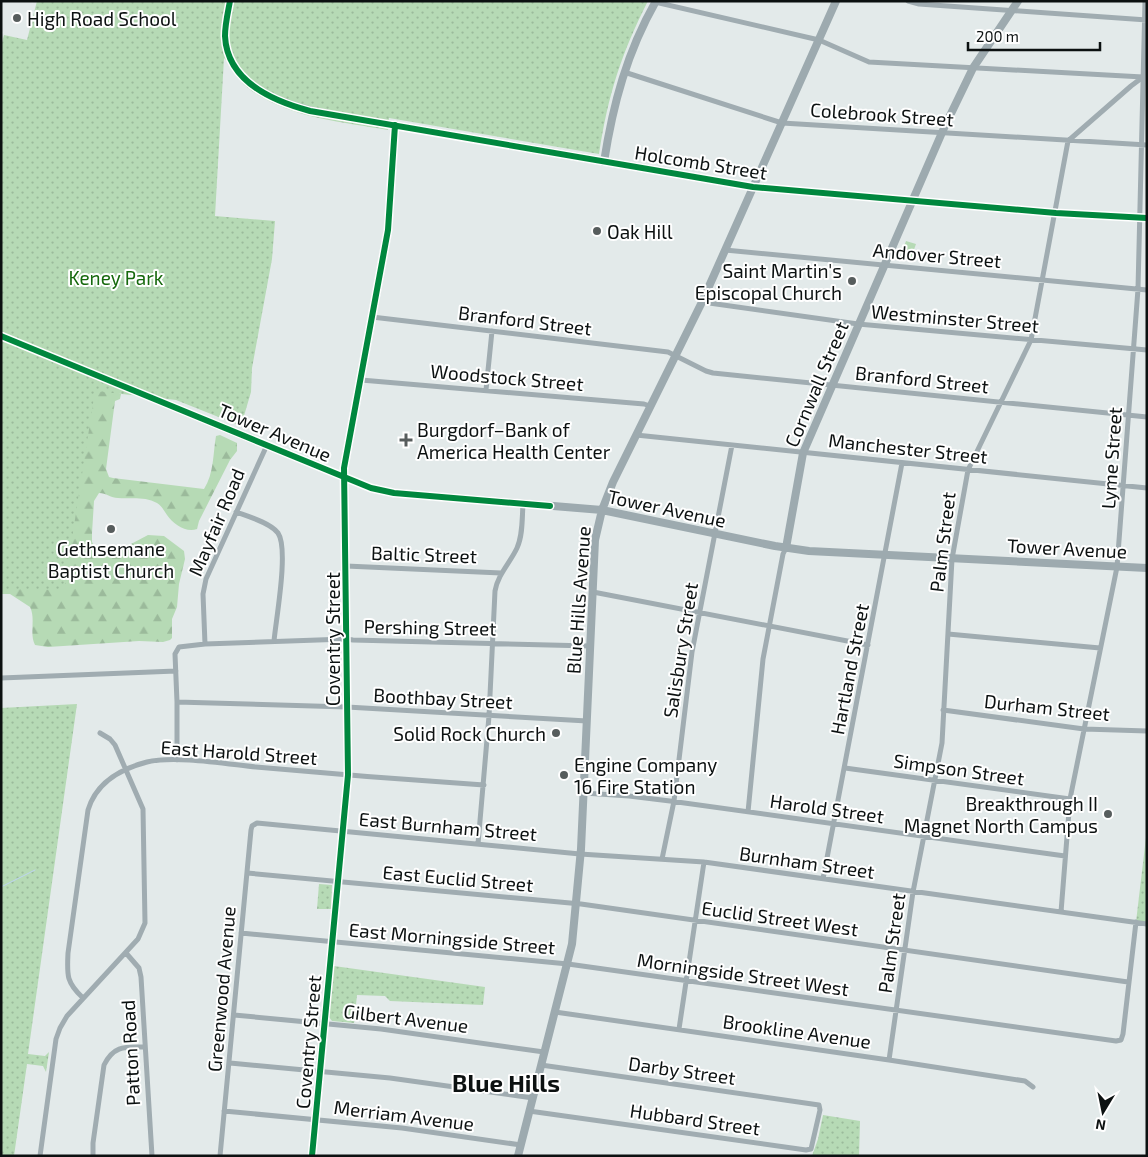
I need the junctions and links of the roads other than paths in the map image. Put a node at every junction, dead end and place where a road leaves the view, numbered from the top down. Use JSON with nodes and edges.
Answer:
{"nodes":[{"id":1,"x":230,"y":1,"type":"edge"},
{"id":2,"x":836,"y":1,"type":"edge"},
{"id":3,"x":908,"y":1,"type":"edge"},
{"id":4,"x":1018,"y":1,"type":"edge"},
{"id":5,"x":1145,"y":1,"type":"edge"},
{"id":6,"x":656,"y":2,"type":"edge"},
{"id":7,"x":1012,"y":10,"type":"junction"},
{"id":8,"x":1146,"y":20,"type":"edge"},
{"id":9,"x":819,"y":40,"type":"junction"},
{"id":10,"x":973,"y":68,"type":"junction"},
{"id":11,"x":623,"y":72,"type":"junction"},
{"id":12,"x":1145,"y":77,"type":"edge"},
{"id":13,"x":782,"y":123,"type":"junction"},
{"id":14,"x":395,"y":126,"type":"junction"},
{"id":15,"x":942,"y":133,"type":"junction"},
{"id":16,"x":1068,"y":141,"type":"junction"},
{"id":17,"x":1144,"y":145,"type":"edge"},
{"id":18,"x":604,"y":162,"type":"junction"},
{"id":19,"x":753,"y":187,"type":"junction"},
{"id":20,"x":913,"y":200,"type":"junction"},
{"id":21,"x":1056,"y":213,"type":"junction"},
{"id":22,"x":1140,"y":218,"type":"junction"},
{"id":23,"x":1147,"y":218,"type":"edge"},
{"id":24,"x":725,"y":250,"type":"junction"},
{"id":25,"x":884,"y":266,"type":"junction"},
{"id":26,"x":1043,"y":280,"type":"junction"},
{"id":27,"x":1138,"y":289,"type":"junction"},
{"id":28,"x":1147,"y":290,"type":"edge"},
{"id":29,"x":702,"y":302,"type":"junction"},
{"id":30,"x":372,"y":317,"type":"junction"},
{"id":31,"x":858,"y":324,"type":"junction"},
{"id":32,"x":492,"y":331,"type":"junction"},
{"id":33,"x":1,"y":336,"type":"edge"},
{"id":34,"x":1031,"y":340,"type":"junction"},
{"id":35,"x":1134,"y":349,"type":"junction"},
{"id":36,"x":1147,"y":350,"type":"edge"},
{"id":37,"x":676,"y":355,"type":"junction"},
{"id":38,"x":361,"y":380,"type":"junction"},
{"id":39,"x":832,"y":385,"type":"junction"},
{"id":40,"x":486,"y":390,"type":"junction"},
{"id":41,"x":1000,"y":402,"type":"junction"},
{"id":42,"x":650,"y":406,"type":"junction"},
{"id":43,"x":1129,"y":415,"type":"junction"},
{"id":44,"x":1147,"y":417,"type":"edge"},
{"id":45,"x":636,"y":435,"type":"junction"},
{"id":46,"x":267,"y":445,"type":"junction"},
{"id":47,"x":732,"y":446,"type":"junction"},
{"id":48,"x":803,"y":453,"type":"junction"},
{"id":49,"x":902,"y":463,"type":"junction"},
{"id":50,"x":968,"y":470,"type":"junction"},
{"id":51,"x":344,"y":477,"type":"junction"},
{"id":52,"x":1124,"y":486,"type":"junction"},
{"id":53,"x":1147,"y":488,"type":"edge"},
{"id":54,"x":523,"y":504,"type":"junction"},
{"id":55,"x":602,"y":510,"type":"junction"},
{"id":56,"x":236,"y":512,"type":"junction"},
{"id":57,"x":715,"y":534,"type":"junction"},
{"id":58,"x":786,"y":548,"type":"junction"},
{"id":59,"x":885,"y":556,"type":"junction"},
{"id":60,"x":952,"y":559,"type":"junction"},
{"id":61,"x":346,"y":566,"type":"junction"},
{"id":62,"x":1118,"y":567,"type":"junction"},
{"id":63,"x":1147,"y":568,"type":"edge"},
{"id":64,"x":501,"y":572,"type":"junction"},
{"id":65,"x":593,"y":592,"type":"junction"},
{"id":66,"x":700,"y":612,"type":"junction"},
{"id":67,"x":769,"y":626,"type":"junction"},
{"id":68,"x":948,"y":634,"type":"junction"},
{"id":69,"x":346,"y":638,"type":"junction"},
{"id":70,"x":274,"y":641,"type":"junction"},
{"id":71,"x":492,"y":643,"type":"junction"},
{"id":72,"x":205,"y":644,"type":"junction"},
{"id":73,"x":868,"y":645,"type":"junction"},
{"id":74,"x":590,"y":646,"type":"junction"},
{"id":75,"x":1100,"y":648,"type":"junction"},
{"id":76,"x":176,"y":671,"type":"junction"},
{"id":77,"x":1,"y":678,"type":"edge"},
{"id":78,"x":177,"y":702,"type":"junction"},
{"id":79,"x":347,"y":708,"type":"junction"},
{"id":80,"x":944,"y":710,"type":"junction"},
{"id":81,"x":489,"y":716,"type":"junction"},
{"id":82,"x":587,"y":721,"type":"junction"},
{"id":83,"x":1084,"y":729,"type":"junction"},
{"id":84,"x":1147,"y":731,"type":"edge"},
{"id":85,"x":100,"y":733,"type":"dead end"},
{"id":86,"x":177,"y":760,"type":"junction"},
{"id":87,"x":845,"y":768,"type":"junction"},
{"id":88,"x":126,"y":770,"type":"junction"},
{"id":89,"x":348,"y":775,"type":"junction"},
{"id":90,"x":935,"y":781,"type":"junction"},
{"id":91,"x":484,"y":786,"type":"junction"},
{"id":92,"x":584,"y":793,"type":"junction"},
{"id":93,"x":1070,"y":799,"type":"junction"},
{"id":94,"x":674,"y":802,"type":"junction"},
{"id":95,"x":748,"y":812,"type":"junction"},
{"id":96,"x":834,"y":824,"type":"junction"},
{"id":97,"x":253,"y":825,"type":"joint"},
{"id":98,"x":342,"y":831,"type":"junction"},
{"id":99,"x":924,"y":836,"type":"junction"},
{"id":100,"x":478,"y":844,"type":"junction"},
{"id":101,"x":580,"y":854,"type":"junction"},
{"id":102,"x":1065,"y":856,"type":"junction"},
{"id":103,"x":662,"y":859,"type":"junction"},
{"id":104,"x":704,"y":862,"type":"junction"},
{"id":105,"x":247,"y":873,"type":"junction"},
{"id":106,"x":823,"y":879,"type":"junction"},
{"id":107,"x":338,"y":881,"type":"junction"},
{"id":108,"x":913,"y":892,"type":"junction"},
{"id":109,"x":576,"y":904,"type":"junction"},
{"id":110,"x":1062,"y":912,"type":"junction"},
{"id":111,"x":694,"y":921,"type":"junction"},
{"id":112,"x":1136,"y":922,"type":"junction"},
{"id":113,"x":1147,"y":924,"type":"edge"},
{"id":114,"x":241,"y":933,"type":"junction"},
{"id":115,"x":332,"y":942,"type":"junction"},
{"id":116,"x":904,"y":950,"type":"junction"},
{"id":117,"x":126,"y":953,"type":"junction"},
{"id":118,"x":568,"y":964,"type":"junction"},
{"id":119,"x":686,"y":981,"type":"junction"},
{"id":120,"x":1128,"y":982,"type":"junction"},
{"id":121,"x":82,"y":998,"type":"junction"},
{"id":122,"x":896,"y":1011,"type":"junction"},
{"id":123,"x":555,"y":1012,"type":"junction"},
{"id":124,"x":234,"y":1015,"type":"junction"},
{"id":125,"x":325,"y":1023,"type":"junction"},
{"id":126,"x":679,"y":1029,"type":"junction"},
{"id":127,"x":145,"y":1047,"type":"junction"},
{"id":128,"x":544,"y":1052,"type":"junction"},
{"id":129,"x":889,"y":1060,"type":"junction"},
{"id":130,"x":230,"y":1063,"type":"junction"},
{"id":131,"x":541,"y":1065,"type":"junction"},
{"id":132,"x":320,"y":1071,"type":"junction"},
{"id":133,"x":1033,"y":1086,"type":"dead end"},
{"id":134,"x":533,"y":1098,"type":"junction"},
{"id":135,"x":819,"y":1105,"type":"joint"},
{"id":136,"x":530,"y":1111,"type":"junction"},
{"id":137,"x":224,"y":1112,"type":"junction"},
{"id":138,"x":316,"y":1119,"type":"junction"},
{"id":139,"x":521,"y":1145,"type":"junction"},
{"id":140,"x":40,"y":1156,"type":"edge"},
{"id":141,"x":93,"y":1156,"type":"edge"},
{"id":142,"x":146,"y":1156,"type":"edge"},
{"id":143,"x":154,"y":1156,"type":"edge"},
{"id":144,"x":220,"y":1156,"type":"edge"},
{"id":145,"x":312,"y":1156,"type":"edge"},
{"id":146,"x":518,"y":1156,"type":"edge"}],
"edges":[{"from":1,"to":14,"type":"street","name":"Holcomb Street"},
{"from":2,"to":9,"type":"street","name":"Blue Hills Avenue"},
{"from":3,"to":7,"type":"street"},
{"from":4,"to":7,"type":"street","name":"Cornwall Street"},
{"from":5,"to":8,"type":"street","name":"Lyme Street"},
{"from":6,"to":9,"type":"street"},
{"from":6,"to":11,"type":"street"},
{"from":7,"to":8,"type":"street"},
{"from":7,"to":10,"type":"street","name":"Cornwall Street"},
{"from":8,"to":12,"type":"street","name":"Lyme Street"},
{"from":9,"to":10,"type":"street"},
{"from":9,"to":13,"type":"street","name":"Blue Hills Avenue"},
{"from":10,"to":12,"type":"street"},
{"from":10,"to":15,"type":"street","name":"Cornwall Street"},
{"from":11,"to":13,"type":"street","name":"Colebrook Street"},
{"from":11,"to":18,"type":"street"},
{"from":12,"to":16,"type":"street"},
{"from":12,"to":17,"type":"street","name":"Lyme Street"},
{"from":13,"to":15,"type":"street","name":"Colebrook Street"},
{"from":13,"to":19,"type":"street","name":"Blue Hills Avenue"},
{"from":14,"to":18,"type":"street","name":"Holcomb Street"},
{"from":14,"to":30,"type":"street","name":"Coventry Street"},
{"from":15,"to":16,"type":"street","name":"Colebrook Street"},
{"from":15,"to":20,"type":"street","name":"Cornwall Street"},
{"from":16,"to":17,"type":"street","name":"Colebrook Street"},
{"from":16,"to":21,"type":"street","name":"Palm Street"},
{"from":17,"to":22,"type":"street","name":"Lyme Street"},
{"from":18,"to":19,"type":"street","name":"Holcomb Street"},
{"from":19,"to":20,"type":"street","name":"Holcomb Street"},
{"from":19,"to":24,"type":"street","name":"Blue Hills Avenue"},
{"from":20,"to":21,"type":"street","name":"Holcomb Street"},
{"from":20,"to":25,"type":"street","name":"Cornwall Street"},
{"from":21,"to":22,"type":"street","name":"Holcomb Street"},
{"from":21,"to":26,"type":"street","name":"Palm Street"},
{"from":22,"to":23,"type":"street","name":"Holcomb Street"},
{"from":22,"to":27,"type":"street","name":"Lyme Street"},
{"from":24,"to":25,"type":"street","name":"Andover Street"},
{"from":24,"to":29,"type":"street","name":"Blue Hills Avenue"},
{"from":25,"to":26,"type":"street","name":"Andover Street"},
{"from":25,"to":31,"type":"street","name":"Cornwall Street"},
{"from":26,"to":27,"type":"street","name":"Andover Street"},
{"from":26,"to":34,"type":"street","name":"Palm Street"},
{"from":27,"to":28,"type":"street","name":"Andover Street"},
{"from":27,"to":35,"type":"street","name":"Lyme Street"},
{"from":29,"to":31,"type":"street","name":"Westminster Street"},
{"from":29,"to":37,"type":"street","name":"Blue Hills Avenue"},
{"from":30,"to":32,"type":"street","name":"Branford Street"},
{"from":30,"to":38,"type":"street","name":"Coventry Street"},
{"from":31,"to":34,"type":"street","name":"Westminster Street"},
{"from":31,"to":39,"type":"street","name":"Cornwall Street"},
{"from":32,"to":37,"type":"street","name":"Branford Street"},
{"from":32,"to":40,"type":"street"},
{"from":33,"to":46,"type":"street","name":"Tower Avenue"},
{"from":34,"to":35,"type":"street","name":"Westminster Street"},
{"from":34,"to":41,"type":"street","name":"Palm Street"},
{"from":35,"to":36,"type":"street","name":"Westminster Street"},
{"from":35,"to":43,"type":"street","name":"Lyme Street"},
{"from":37,"to":39,"type":"street","name":"Branford Street"},
{"from":37,"to":42,"type":"street","name":"Blue Hills Avenue"},
{"from":38,"to":40,"type":"street","name":"Woodstock Street"},
{"from":38,"to":51,"type":"street","name":"Coventry Street"},
{"from":39,"to":41,"type":"street","name":"Branford Street"},
{"from":39,"to":48,"type":"street","name":"Cornwall Street"},
{"from":40,"to":42,"type":"street","name":"Woodstock Street"},
{"from":41,"to":43,"type":"street","name":"Branford Street"},
{"from":41,"to":50,"type":"street","name":"Palm Street"},
{"from":42,"to":45,"type":"street","name":"Blue Hills Avenue"},
{"from":43,"to":44,"type":"street","name":"Branford Street"},
{"from":43,"to":52,"type":"street","name":"Lyme Street"},
{"from":45,"to":47,"type":"street","name":"Manchester Street"},
{"from":45,"to":55,"type":"street","name":"Blue Hills Avenue"},
{"from":46,"to":51,"type":"street","name":"Tower Avenue"},
{"from":46,"to":56,"type":"street","name":"Mayfair Road"},
{"from":47,"to":48,"type":"street","name":"Manchester Street"},
{"from":47,"to":57,"type":"street","name":"Salisbury Street"},
{"from":48,"to":49,"type":"street","name":"Manchester Street"},
{"from":48,"to":58,"type":"street","name":"Cornwall Street"},
{"from":49,"to":50,"type":"street","name":"Manchester Street"},
{"from":49,"to":59,"type":"street","name":"Hartland Street"},
{"from":50,"to":52,"type":"street","name":"Manchester Street"},
{"from":50,"to":60,"type":"street","name":"Palm Street"},
{"from":51,"to":54,"type":"street","name":"Tower Avenue"},
{"from":51,"to":61,"type":"street","name":"Coventry Street"},
{"from":52,"to":53,"type":"street","name":"Manchester Street"},
{"from":52,"to":62,"type":"street","name":"Lyme Street"},
{"from":54,"to":55,"type":"street","name":"Tower Avenue"},
{"from":54,"to":64,"type":"street"},
{"from":55,"to":57,"type":"street","name":"Tower Avenue"},
{"from":55,"to":65,"type":"street","name":"Blue Hills Avenue"},
{"from":56,"to":70,"type":"street"},
{"from":56,"to":72,"type":"street","name":"Mayfair Road"},
{"from":57,"to":58,"type":"street","name":"Tower Avenue"},
{"from":57,"to":66,"type":"street","name":"Salisbury Street"},
{"from":58,"to":59,"type":"street","name":"Tower Avenue"},
{"from":58,"to":67,"type":"street","name":"Cornwall Street"},
{"from":59,"to":60,"type":"street","name":"Tower Avenue"},
{"from":59,"to":73,"type":"street","name":"Hartland Street"},
{"from":60,"to":62,"type":"street","name":"Tower Avenue"},
{"from":60,"to":68,"type":"street","name":"Palm Street"},
{"from":61,"to":64,"type":"street","name":"Baltic Street"},
{"from":61,"to":69,"type":"street","name":"Coventry Street"},
{"from":62,"to":63,"type":"street","name":"Tower Avenue"},
{"from":62,"to":75,"type":"street","name":"Lyme Street"},
{"from":64,"to":71,"type":"street"},
{"from":65,"to":66,"type":"street"},
{"from":65,"to":74,"type":"street","name":"Blue Hills Avenue"},
{"from":66,"to":67,"type":"street"},
{"from":66,"to":94,"type":"street","name":"Salisbury Street"},
{"from":67,"to":73,"type":"street"},
{"from":67,"to":95,"type":"street","name":"Cornwall Street"},
{"from":68,"to":75,"type":"street"},
{"from":68,"to":80,"type":"street","name":"Palm Street"},
{"from":69,"to":70,"type":"street","name":"Pershing Street"},
{"from":69,"to":71,"type":"street","name":"Pershing Street"},
{"from":69,"to":79,"type":"street","name":"Coventry Street"},
{"from":70,"to":72,"type":"street","name":"Pershing Street"},
{"from":71,"to":74,"type":"street","name":"Pershing Street"},
{"from":71,"to":81,"type":"street"},
{"from":72,"to":76,"type":"street","name":"Pershing Street"},
{"from":73,"to":87,"type":"street","name":"Hartland Street"},
{"from":74,"to":82,"type":"street","name":"Blue Hills Avenue"},
{"from":75,"to":83,"type":"street","name":"Lyme Street"},
{"from":76,"to":77,"type":"street"},
{"from":76,"to":78,"type":"street"},
{"from":78,"to":79,"type":"street","name":"Boothbay Street"},
{"from":78,"to":86,"type":"street"},
{"from":79,"to":81,"type":"street","name":"Boothbay Street"},
{"from":79,"to":89,"type":"street","name":"Coventry Street"},
{"from":80,"to":83,"type":"street","name":"Durham Street"},
{"from":80,"to":90,"type":"street","name":"Palm Street"},
{"from":81,"to":82,"type":"street","name":"Boothbay Street"},
{"from":81,"to":91,"type":"street"},
{"from":82,"to":92,"type":"street","name":"Blue Hills Avenue"},
{"from":83,"to":84,"type":"street","name":"Durham Street"},
{"from":83,"to":93,"type":"street","name":"Lyme Street"},
{"from":85,"to":88,"type":"street"},
{"from":86,"to":88,"type":"street","name":"East Harold Street"},
{"from":86,"to":89,"type":"street","name":"East Harold Street"},
{"from":87,"to":90,"type":"street","name":"Simpson Street"},
{"from":87,"to":96,"type":"street","name":"Hartland Street"},
{"from":88,"to":117,"type":"street"},
{"from":88,"to":121,"type":"street","name":"East Harold Street"},
{"from":89,"to":91,"type":"street","name":"East Harold Street"},
{"from":89,"to":98,"type":"street","name":"Coventry Street"},
{"from":90,"to":93,"type":"street","name":"Simpson Street"},
{"from":90,"to":99,"type":"street","name":"Palm Street"},
{"from":91,"to":100,"type":"street"},
{"from":92,"to":94,"type":"street","name":"Harold Street"},
{"from":92,"to":101,"type":"street","name":"Blue Hills Avenue"},
{"from":93,"to":102,"type":"street","name":"Lyme Street"},
{"from":94,"to":95,"type":"street","name":"Harold Street"},
{"from":94,"to":103,"type":"street","name":"Salisbury Street"},
{"from":95,"to":96,"type":"street","name":"Harold Street"},
{"from":96,"to":99,"type":"street","name":"Harold Street"},
{"from":96,"to":106,"type":"street","name":"Hartland Street"},
{"from":97,"to":98,"type":"street","name":"East Burnham Street"},
{"from":97,"to":105,"type":"street","name":"Greenwood Avenue"},
{"from":98,"to":100,"type":"street","name":"East Burnham Street"},
{"from":98,"to":107,"type":"street","name":"Coventry Street"},
{"from":99,"to":102,"type":"street","name":"Harold Street"},
{"from":99,"to":108,"type":"street","name":"Palm Street"},
{"from":100,"to":101,"type":"street","name":"East Burnham Street"},
{"from":101,"to":103,"type":"street","name":"Burnham Street"},
{"from":101,"to":109,"type":"street","name":"Blue Hills Avenue"},
{"from":102,"to":110,"type":"street","name":"Lyme Street"},
{"from":103,"to":104,"type":"street","name":"Burnham Street"},
{"from":104,"to":106,"type":"street","name":"Burnham Street"},
{"from":104,"to":111,"type":"street"},
{"from":105,"to":107,"type":"street","name":"East Euclid Street"},
{"from":105,"to":114,"type":"street","name":"Greenwood Avenue"},
{"from":106,"to":108,"type":"street","name":"Burnham Street"},
{"from":107,"to":109,"type":"street","name":"East Euclid Street"},
{"from":107,"to":115,"type":"street","name":"Coventry Street"},
{"from":108,"to":110,"type":"street","name":"Burnham Street"},
{"from":108,"to":116,"type":"street","name":"Palm Street"},
{"from":109,"to":111,"type":"street","name":"Euclid Street West"},
{"from":109,"to":118,"type":"street","name":"Blue Hills Avenue"},
{"from":110,"to":112,"type":"street","name":"Burnham Street"},
{"from":111,"to":116,"type":"street","name":"Euclid Street West"},
{"from":111,"to":119,"type":"street"},
{"from":112,"to":113,"type":"street","name":"Burnham Street"},
{"from":112,"to":120,"type":"street"},
{"from":114,"to":115,"type":"street","name":"East Morningside Street"},
{"from":114,"to":124,"type":"street","name":"Greenwood Avenue"},
{"from":115,"to":118,"type":"street","name":"East Morningside Street"},
{"from":115,"to":125,"type":"street","name":"Coventry Street"},
{"from":116,"to":120,"type":"street","name":"Euclid Street West"},
{"from":116,"to":122,"type":"street","name":"Palm Street"},
{"from":117,"to":121,"type":"street"},
{"from":117,"to":127,"type":"street","name":"Patton Road"},
{"from":118,"to":119,"type":"street","name":"Morningside Street West"},
{"from":118,"to":123,"type":"street","name":"Blue Hills Avenue"},
{"from":119,"to":122,"type":"street","name":"Morningside Street West"},
{"from":119,"to":126,"type":"street"},
{"from":120,"to":122,"type":"street","name":"Morningside Street West"},
{"from":121,"to":140,"type":"street"},
{"from":122,"to":129,"type":"street","name":"Palm Street"},
{"from":123,"to":126,"type":"street","name":"Brookline Avenue"},
{"from":123,"to":128,"type":"street","name":"Blue Hills Avenue"},
{"from":124,"to":125,"type":"street","name":"Gilbert Avenue"},
{"from":124,"to":130,"type":"street","name":"Greenwood Avenue"},
{"from":125,"to":128,"type":"street","name":"Gilbert Avenue"},
{"from":125,"to":132,"type":"street","name":"Coventry Street"},
{"from":126,"to":129,"type":"street","name":"Brookline Avenue"},
{"from":127,"to":141,"type":"street"},
{"from":127,"to":143,"type":"street","name":"Patton Road"},
{"from":128,"to":131,"type":"street","name":"Blue Hills Avenue"},
{"from":129,"to":133,"type":"street","name":"Brookline Avenue"},
{"from":130,"to":132,"type":"street"},
{"from":130,"to":137,"type":"street","name":"Greenwood Avenue"},
{"from":131,"to":134,"type":"street","name":"Blue Hills Avenue"},
{"from":131,"to":135,"type":"street","name":"Darby Street"},
{"from":132,"to":134,"type":"street"},
{"from":132,"to":138,"type":"street","name":"Coventry Street"},
{"from":134,"to":136,"type":"street","name":"Blue Hills Avenue"},
{"from":135,"to":136,"type":"street","name":"Hubbard Street"},
{"from":136,"to":139,"type":"street","name":"Blue Hills Avenue"},
{"from":137,"to":138,"type":"street","name":"Merriam Avenue"},
{"from":137,"to":144,"type":"street","name":"Greenwood Avenue"},
{"from":138,"to":139,"type":"street","name":"Merriam Avenue"},
{"from":138,"to":145,"type":"street","name":"Coventry Street"},
{"from":139,"to":146,"type":"street","name":"Blue Hills Avenue"},
{"from":142,"to":143,"type":"street"}]}
